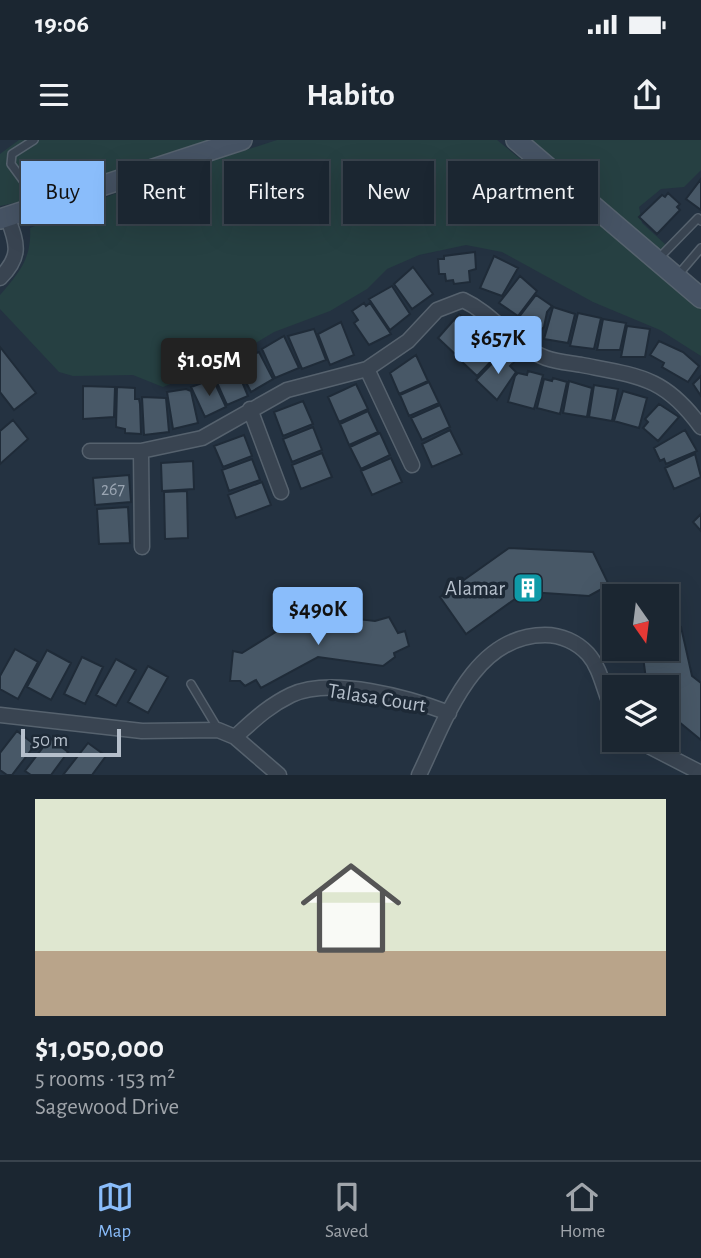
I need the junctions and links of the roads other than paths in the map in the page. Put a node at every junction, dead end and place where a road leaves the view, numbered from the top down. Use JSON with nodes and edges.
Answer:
{"nodes":[{"id":1,"x":34,"y":140,"type":"edge"},
{"id":2,"x":242,"y":140,"type":"edge"},
{"id":3,"x":516,"y":140,"type":"edge"},
{"id":4,"x":21,"y":178,"type":"edge"},
{"id":5,"x":104,"y":186,"type":"edge"},
{"id":6,"x":21,"y":215,"type":"edge"},
{"id":7,"x":3,"y":221,"type":"edge"},
{"id":8,"x":701,"y":221,"type":"edge"},
{"id":9,"x":701,"y":248,"type":"edge"},
{"id":10,"x":658,"y":259,"type":"junction"},
{"id":11,"x":678,"y":276,"type":"junction"},
{"id":12,"x":0,"y":278,"type":"edge"},
{"id":13,"x":701,"y":298,"type":"edge"},
{"id":14,"x":367,"y":369,"type":"junction"},
{"id":15,"x":250,"y":409,"type":"junction"},
{"id":16,"x":701,"y":427,"type":"edge"},
{"id":17,"x":90,"y":451,"type":"dead end"},
{"id":18,"x":141,"y":451,"type":"junction"},
{"id":19,"x":412,"y":465,"type":"dead end"},
{"id":20,"x":281,"y":492,"type":"dead end"},
{"id":21,"x":142,"y":547,"type":"dead end"},
{"id":22,"x":602,"y":681,"type":"edge"},
{"id":23,"x":191,"y":684,"type":"dead end"},
{"id":24,"x":449,"y":713,"type":"junction"},
{"id":25,"x":0,"y":715,"type":"edge"},
{"id":26,"x":218,"y":730,"type":"junction"},
{"id":27,"x":234,"y":737,"type":"junction"},
{"id":28,"x":660,"y":752,"type":"edge"},
{"id":29,"x":701,"y":773,"type":"edge"},
{"id":30,"x":279,"y":775,"type":"edge"},
{"id":31,"x":419,"y":775,"type":"edge"}],
"edges":[{"from":1,"to":4,"type":"lane"},
{"from":2,"to":5,"type":"street"},
{"from":3,"to":10,"type":"street"},
{"from":6,"to":7,"type":"street"},
{"from":7,"to":12,"type":"street"},
{"from":8,"to":10,"type":"lane"},
{"from":9,"to":11,"type":"lane"},
{"from":10,"to":11,"type":"street"},
{"from":11,"to":13,"type":"street"},
{"from":14,"to":15,"type":"street"},
{"from":14,"to":16,"type":"street"},
{"from":14,"to":19,"type":"street"},
{"from":15,"to":18,"type":"street"},
{"from":15,"to":20,"type":"street"},
{"from":17,"to":18,"type":"street"},
{"from":18,"to":21,"type":"street"},
{"from":22,"to":24,"type":"street"},
{"from":23,"to":26,"type":"lane"},
{"from":24,"to":27,"type":"street","name":"Talasa Court"},
{"from":24,"to":31,"type":"street"},
{"from":25,"to":26,"type":"street"},
{"from":26,"to":27,"type":"street"},
{"from":27,"to":30,"type":"street"},
{"from":28,"to":29,"type":"street"}]}
